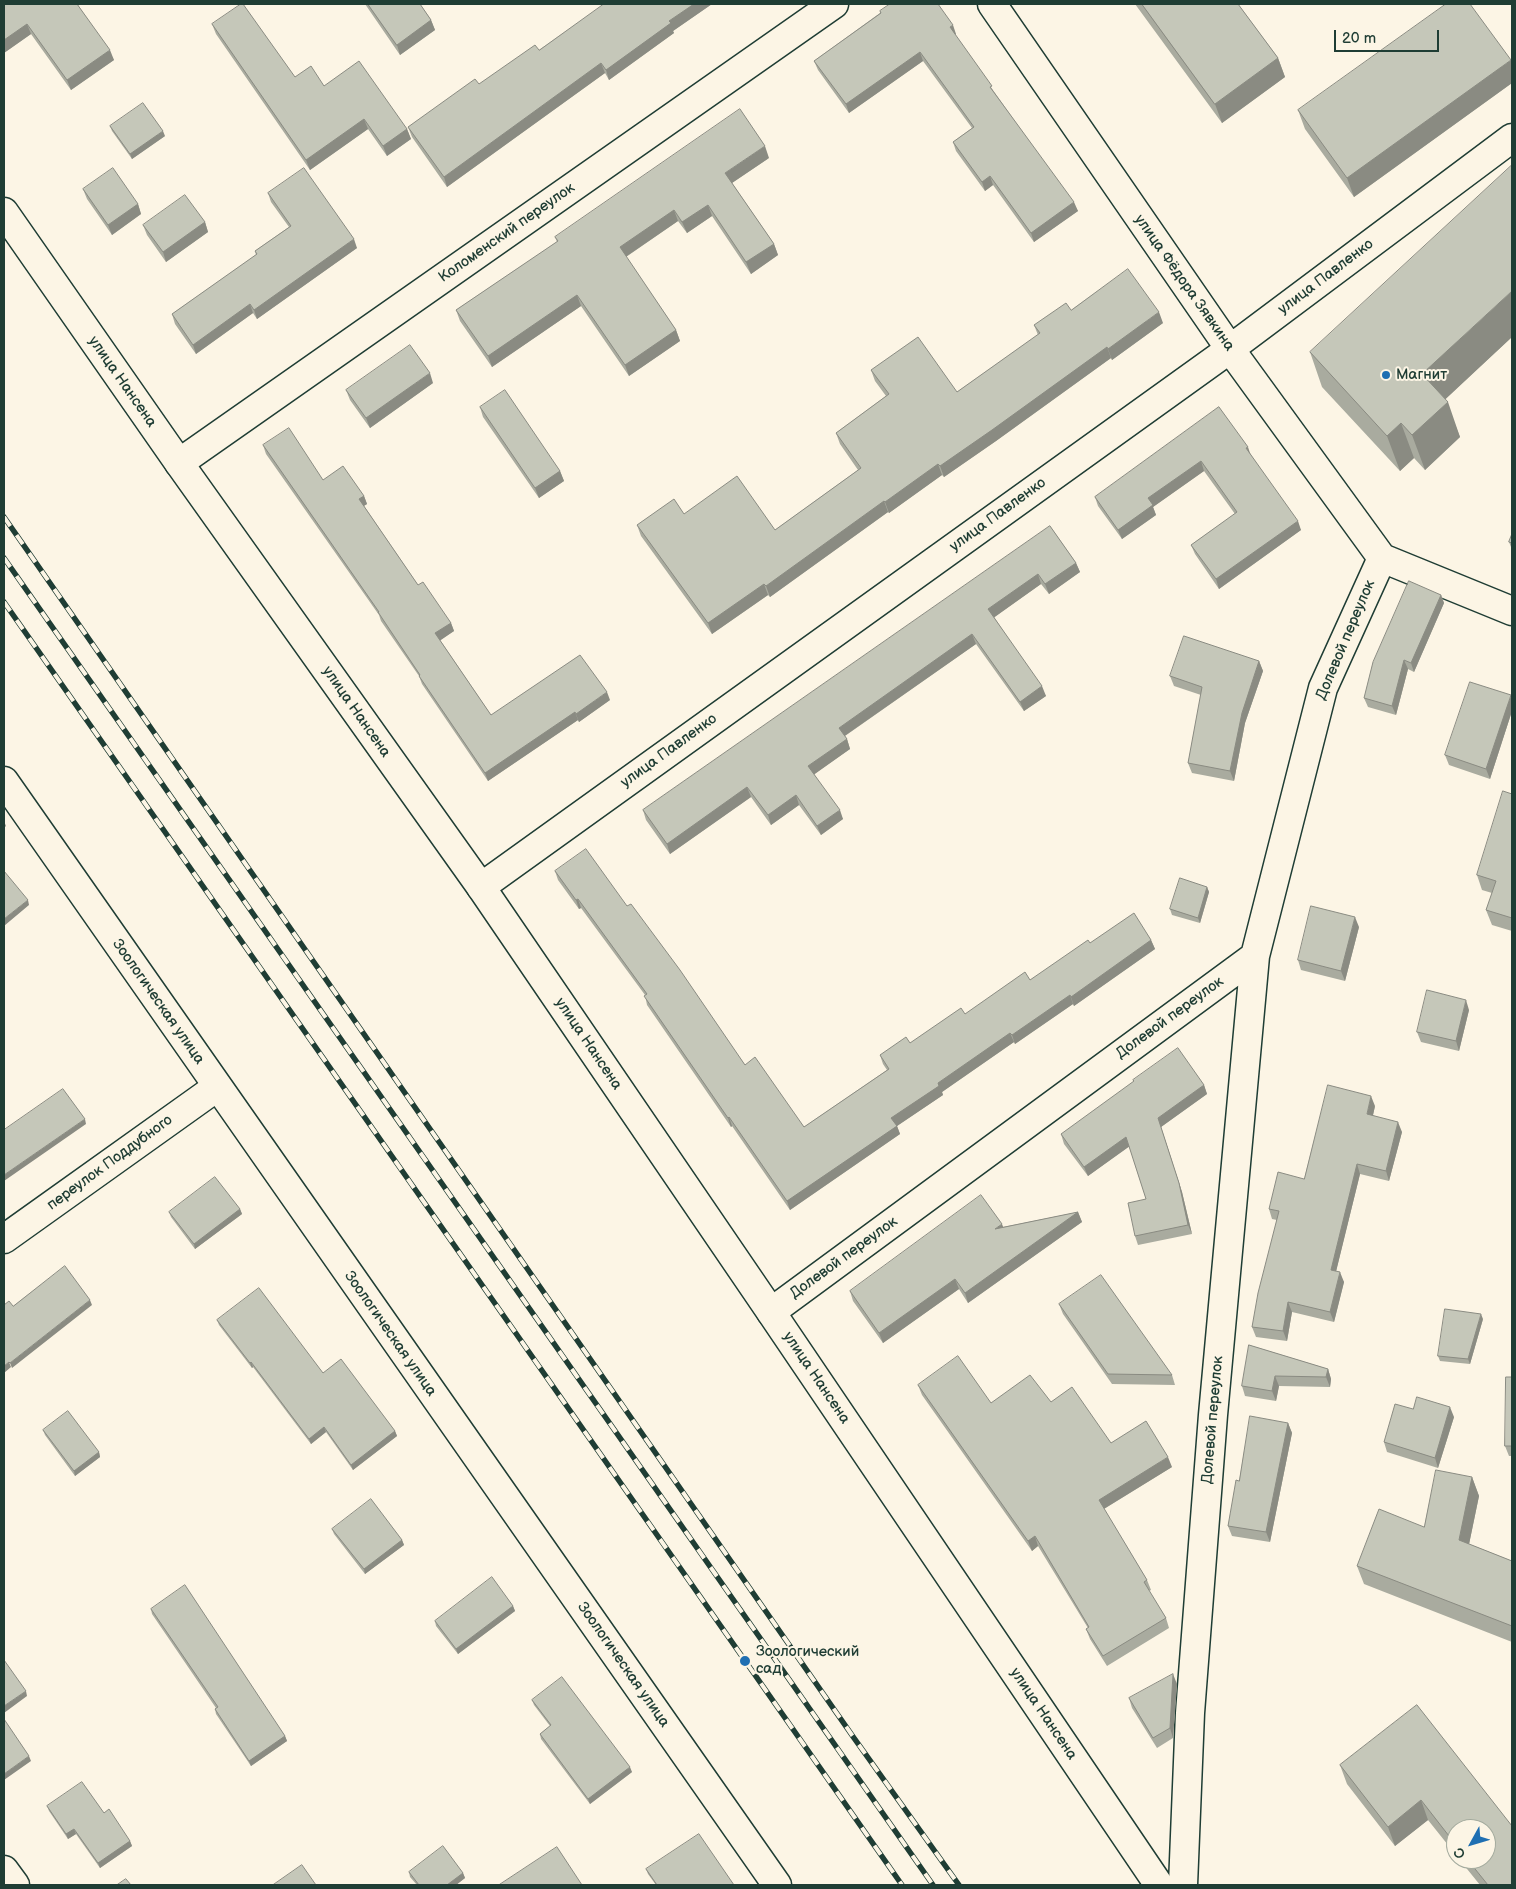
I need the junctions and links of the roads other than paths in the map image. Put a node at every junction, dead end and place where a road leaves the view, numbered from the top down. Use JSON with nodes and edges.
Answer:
{"nodes":[{"id":1,"x":834,"y":4,"type":"edge"},
{"id":2,"x":992,"y":4,"type":"edge"},
{"id":3,"x":1512,"y":138,"type":"edge"},
{"id":4,"x":4,"y":212,"type":"edge"},
{"id":5,"x":1230,"y":349,"type":"junction"},
{"id":6,"x":179,"y":463,"type":"junction"},
{"id":7,"x":1382,"y":558,"type":"junction"},
{"id":8,"x":1512,"y":611,"type":"edge"},
{"id":9,"x":4,"y":782,"type":"edge"},
{"id":10,"x":481,"y":887,"type":"junction"},
{"id":11,"x":1255,"y":956,"type":"junction"},
{"id":12,"x":217,"y":1086,"type":"junction"},
{"id":13,"x":4,"y":1239,"type":"edge"},
{"id":14,"x":771,"y":1312,"type":"junction"},
{"id":15,"x":4,"y":1870,"type":"edge"},
{"id":16,"x":15,"y":1885,"type":"edge"},
{"id":17,"x":777,"y":1885,"type":"edge"},
{"id":18,"x":1159,"y":1885,"type":"edge"},
{"id":19,"x":1183,"y":1885,"type":"edge"}],
"edges":[{"from":1,"to":6,"type":"street","name":"Коломенский переулок"},
{"from":2,"to":5,"type":"street","name":"улица Фёдора Зявкина"},
{"from":3,"to":5,"type":"street","name":"улица Павленко"},
{"from":4,"to":6,"type":"street","name":"улица Нансена"},
{"from":5,"to":7,"type":"street","name":"улица Фёдора Зявкина"},
{"from":5,"to":10,"type":"street","name":"улица Павленко"},
{"from":6,"to":10,"type":"street","name":"улица Нансена"},
{"from":7,"to":8,"type":"street"},
{"from":7,"to":11,"type":"street","name":"Долевой переулок"},
{"from":9,"to":12,"type":"street","name":"Зоологическая улица"},
{"from":10,"to":14,"type":"street","name":"улица Нансена"},
{"from":11,"to":14,"type":"street","name":"Долевой переулок"},
{"from":11,"to":19,"type":"street","name":"Долевой переулок"},
{"from":12,"to":13,"type":"street","name":"переулок Поддубного"},
{"from":12,"to":17,"type":"street","name":"Зоологическая улица"},
{"from":14,"to":18,"type":"street","name":"улица Нансена"},
{"from":15,"to":16,"type":"street"}]}
